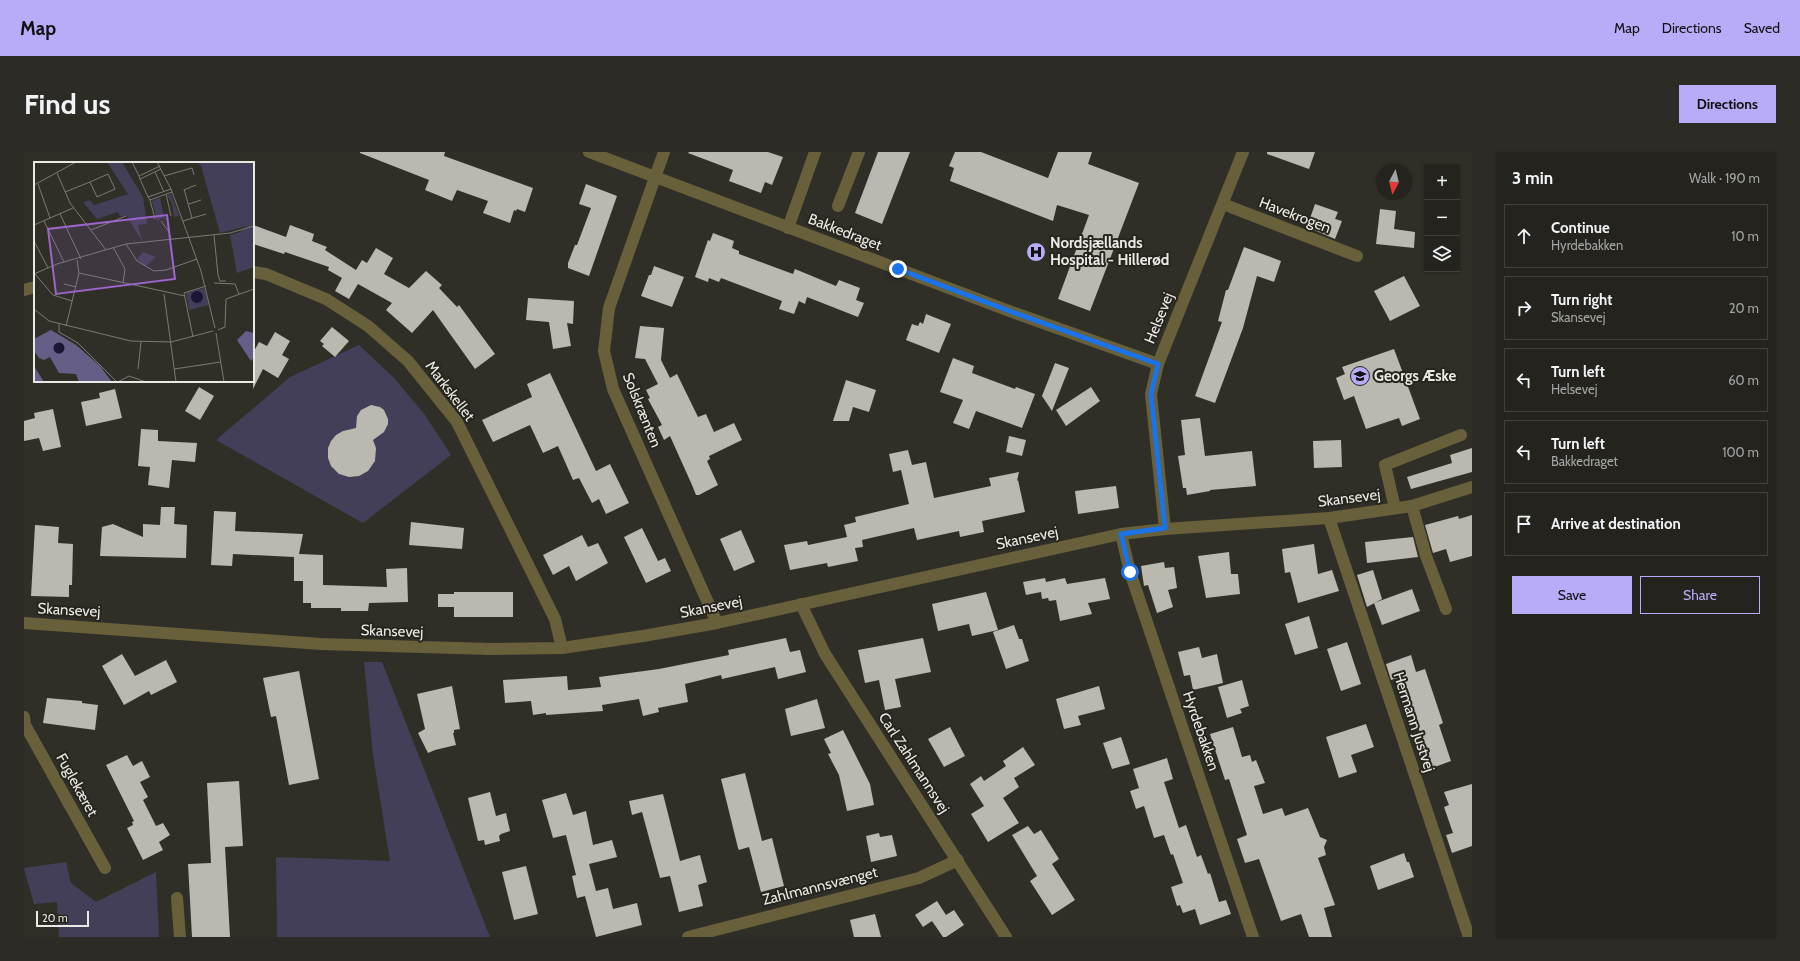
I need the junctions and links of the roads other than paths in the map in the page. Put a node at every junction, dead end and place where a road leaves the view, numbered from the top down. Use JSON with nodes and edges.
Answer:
{"nodes":[{"id":1,"x":589,"y":152,"type":"edge"},
{"id":2,"x":664,"y":152,"type":"edge"},
{"id":3,"x":816,"y":152,"type":"edge"},
{"id":4,"x":859,"y":152,"type":"edge"},
{"id":5,"x":1243,"y":152,"type":"edge"},
{"id":6,"x":654,"y":177,"type":"junction"},
{"id":7,"x":1223,"y":204,"type":"junction"},
{"id":8,"x":838,"y":206,"type":"dead end"},
{"id":9,"x":788,"y":228,"type":"junction"},
{"id":10,"x":1357,"y":256,"type":"dead end"},
{"id":11,"x":254,"y":272,"type":"edge"},
{"id":12,"x":34,"y":287,"type":"edge"},
{"id":13,"x":24,"y":290,"type":"edge"},
{"id":14,"x":1158,"y":364,"type":"junction"},
{"id":15,"x":1461,"y":435,"type":"dead end"},
{"id":16,"x":1472,"y":487,"type":"edge"},
{"id":17,"x":1412,"y":506,"type":"junction"},
{"id":18,"x":1395,"y":508,"type":"junction"},
{"id":19,"x":1329,"y":518,"type":"junction"},
{"id":20,"x":1165,"y":528,"type":"junction"},
{"id":21,"x":1121,"y":534,"type":"junction"},
{"id":22,"x":802,"y":604,"type":"junction"},
{"id":23,"x":1446,"y":610,"type":"dead end"},
{"id":24,"x":24,"y":623,"type":"edge"},
{"id":25,"x":717,"y":623,"type":"junction"},
{"id":26,"x":562,"y":648,"type":"junction"},
{"id":27,"x":24,"y":717,"type":"edge"},
{"id":28,"x":958,"y":860,"type":"junction"},
{"id":29,"x":104,"y":868,"type":"dead end"},
{"id":30,"x":177,"y":898,"type":"dead end"},
{"id":31,"x":180,"y":937,"type":"edge"},
{"id":32,"x":688,"y":937,"type":"edge"},
{"id":33,"x":1006,"y":937,"type":"edge"},
{"id":34,"x":1253,"y":937,"type":"edge"},
{"id":35,"x":1469,"y":937,"type":"edge"}],
"edges":[{"from":1,"to":6,"type":"street","name":"Bakkedraget"},
{"from":2,"to":6,"type":"street","name":"Solskrænten"},
{"from":3,"to":9,"type":"street"},
{"from":4,"to":8,"type":"street"},
{"from":5,"to":7,"type":"street","name":"Helsevej"},
{"from":6,"to":9,"type":"street","name":"Bakkedraget"},
{"from":6,"to":25,"type":"street","name":"Solskrænten"},
{"from":7,"to":10,"type":"street","name":"Havekrogen"},
{"from":7,"to":14,"type":"street","name":"Helsevej"},
{"from":9,"to":14,"type":"street","name":"Bakkedraget"},
{"from":11,"to":26,"type":"street","name":"Markskellet"},
{"from":12,"to":13,"type":"street"},
{"from":14,"to":20,"type":"street","name":"Helsevej"},
{"from":15,"to":18,"type":"street","name":"Skansevej"},
{"from":16,"to":17,"type":"street","name":"Skansevej"},
{"from":17,"to":18,"type":"street","name":"Skansevej"},
{"from":17,"to":23,"type":"street"},
{"from":18,"to":19,"type":"street","name":"Skansevej"},
{"from":19,"to":20,"type":"street","name":"Skansevej"},
{"from":19,"to":35,"type":"street","name":"Hermann Justvej"},
{"from":20,"to":21,"type":"street","name":"Skansevej"},
{"from":21,"to":22,"type":"street","name":"Skansevej"},
{"from":21,"to":34,"type":"street","name":"Hyrdebakken"},
{"from":22,"to":25,"type":"street","name":"Skansevej"},
{"from":22,"to":28,"type":"street","name":"Carl Zahlmannsvej"},
{"from":24,"to":26,"type":"street","name":"Skansevej"},
{"from":25,"to":26,"type":"street","name":"Skansevej"},
{"from":27,"to":29,"type":"street","name":"Fuglekæret"},
{"from":28,"to":32,"type":"street","name":"Zahlmannsvænget"},
{"from":28,"to":33,"type":"street","name":"Carl Zahlmannsvej"},
{"from":30,"to":31,"type":"street"}]}
